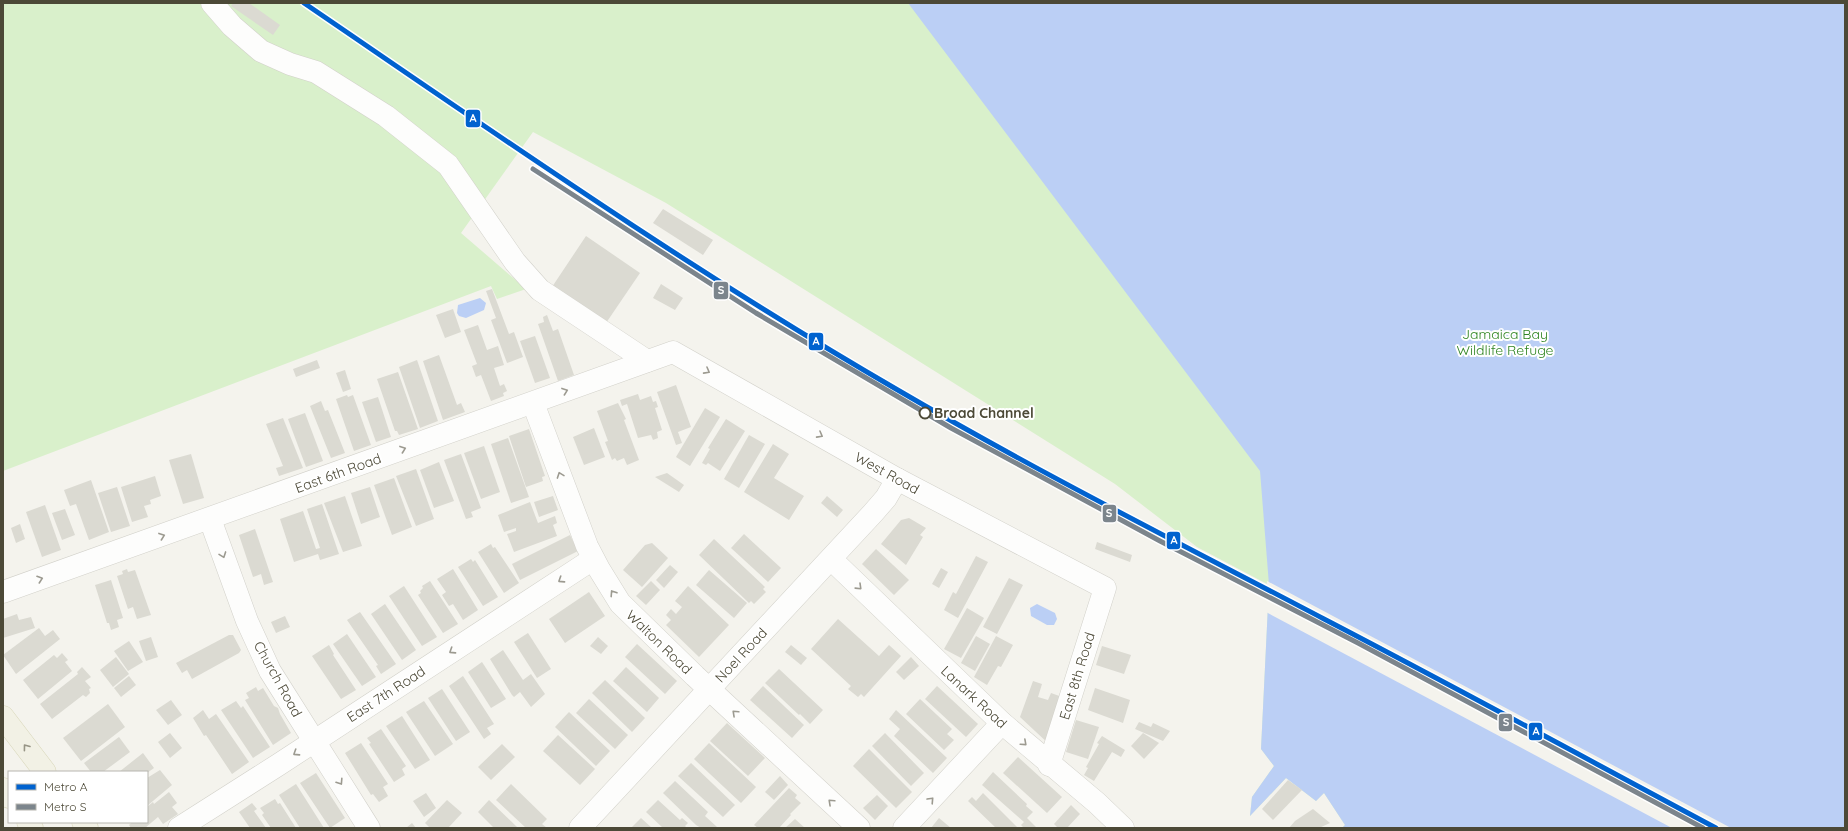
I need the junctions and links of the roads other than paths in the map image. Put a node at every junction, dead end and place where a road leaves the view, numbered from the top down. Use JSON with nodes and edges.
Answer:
{"nodes":[{"id":1,"x":212,"y":3,"type":"edge"},
{"id":2,"x":673,"y":352,"type":"joint"},
{"id":3,"x":646,"y":361,"type":"junction"},
{"id":4,"x":533,"y":403,"type":"junction"},
{"id":5,"x":897,"y":479,"type":"junction"},
{"id":6,"x":210,"y":519,"type":"junction"},
{"id":7,"x":593,"y":559,"type":"junction"},
{"id":8,"x":831,"y":559,"type":"junction"},
{"id":9,"x":1105,"y":588,"type":"joint"},
{"id":10,"x":3,"y":592,"type":"edge"},
{"id":11,"x":709,"y":689,"type":"junction"},
{"id":12,"x":3,"y":717,"type":"edge"},
{"id":13,"x":1002,"y":724,"type":"junction"},
{"id":14,"x":314,"y":742,"type":"junction"},
{"id":15,"x":1050,"y":765,"type":"junction"},
{"id":16,"x":44,"y":771,"type":"edge"},
{"id":17,"x":179,"y":828,"type":"edge"},
{"id":18,"x":369,"y":828,"type":"edge"},
{"id":19,"x":580,"y":828,"type":"edge"},
{"id":20,"x":859,"y":828,"type":"edge"},
{"id":21,"x":904,"y":828,"type":"edge"},
{"id":22,"x":1123,"y":828,"type":"edge"}],
"edges":[{"from":1,"to":3,"type":"street"},
{"from":2,"to":3,"type":"street","name":"East 6th Road"},
{"from":2,"to":5,"type":"street","name":"West Road","one_way":true},
{"from":4,"to":3,"type":"street","name":"East 6th Road","one_way":true},
{"from":6,"to":4,"type":"street","name":"East 6th Road","one_way":true},
{"from":7,"to":4,"type":"street","name":"Walton Road","one_way":true},
{"from":5,"to":8,"type":"street","name":"Noel Road"},
{"from":5,"to":9,"type":"street","name":"West Road"},
{"from":10,"to":6,"type":"street","name":"East 6th Road","one_way":true},
{"from":6,"to":14,"type":"street","name":"Church Road","one_way":true},
{"from":11,"to":7,"type":"street","name":"Walton Road","one_way":true},
{"from":7,"to":14,"type":"street","name":"East 7th Road","one_way":true},
{"from":8,"to":11,"type":"street","name":"Noel Road"},
{"from":8,"to":13,"type":"street","name":"Lanark Road","one_way":true},
{"from":9,"to":15,"type":"street","name":"East 8th Road"},
{"from":11,"to":19,"type":"street","name":"Noel Road"},
{"from":20,"to":11,"type":"street","name":"Walton Road","one_way":true},
{"from":16,"to":12,"type":"main road","one_way":true},
{"from":13,"to":15,"type":"street","name":"Lanark Road","one_way":true},
{"from":21,"to":13,"type":"street","one_way":true},
{"from":14,"to":17,"type":"street","name":"East 7th Road","one_way":true},
{"from":14,"to":18,"type":"street","name":"Church Road","one_way":true},
{"from":15,"to":22,"type":"street","name":"Lanark Road"}]}
